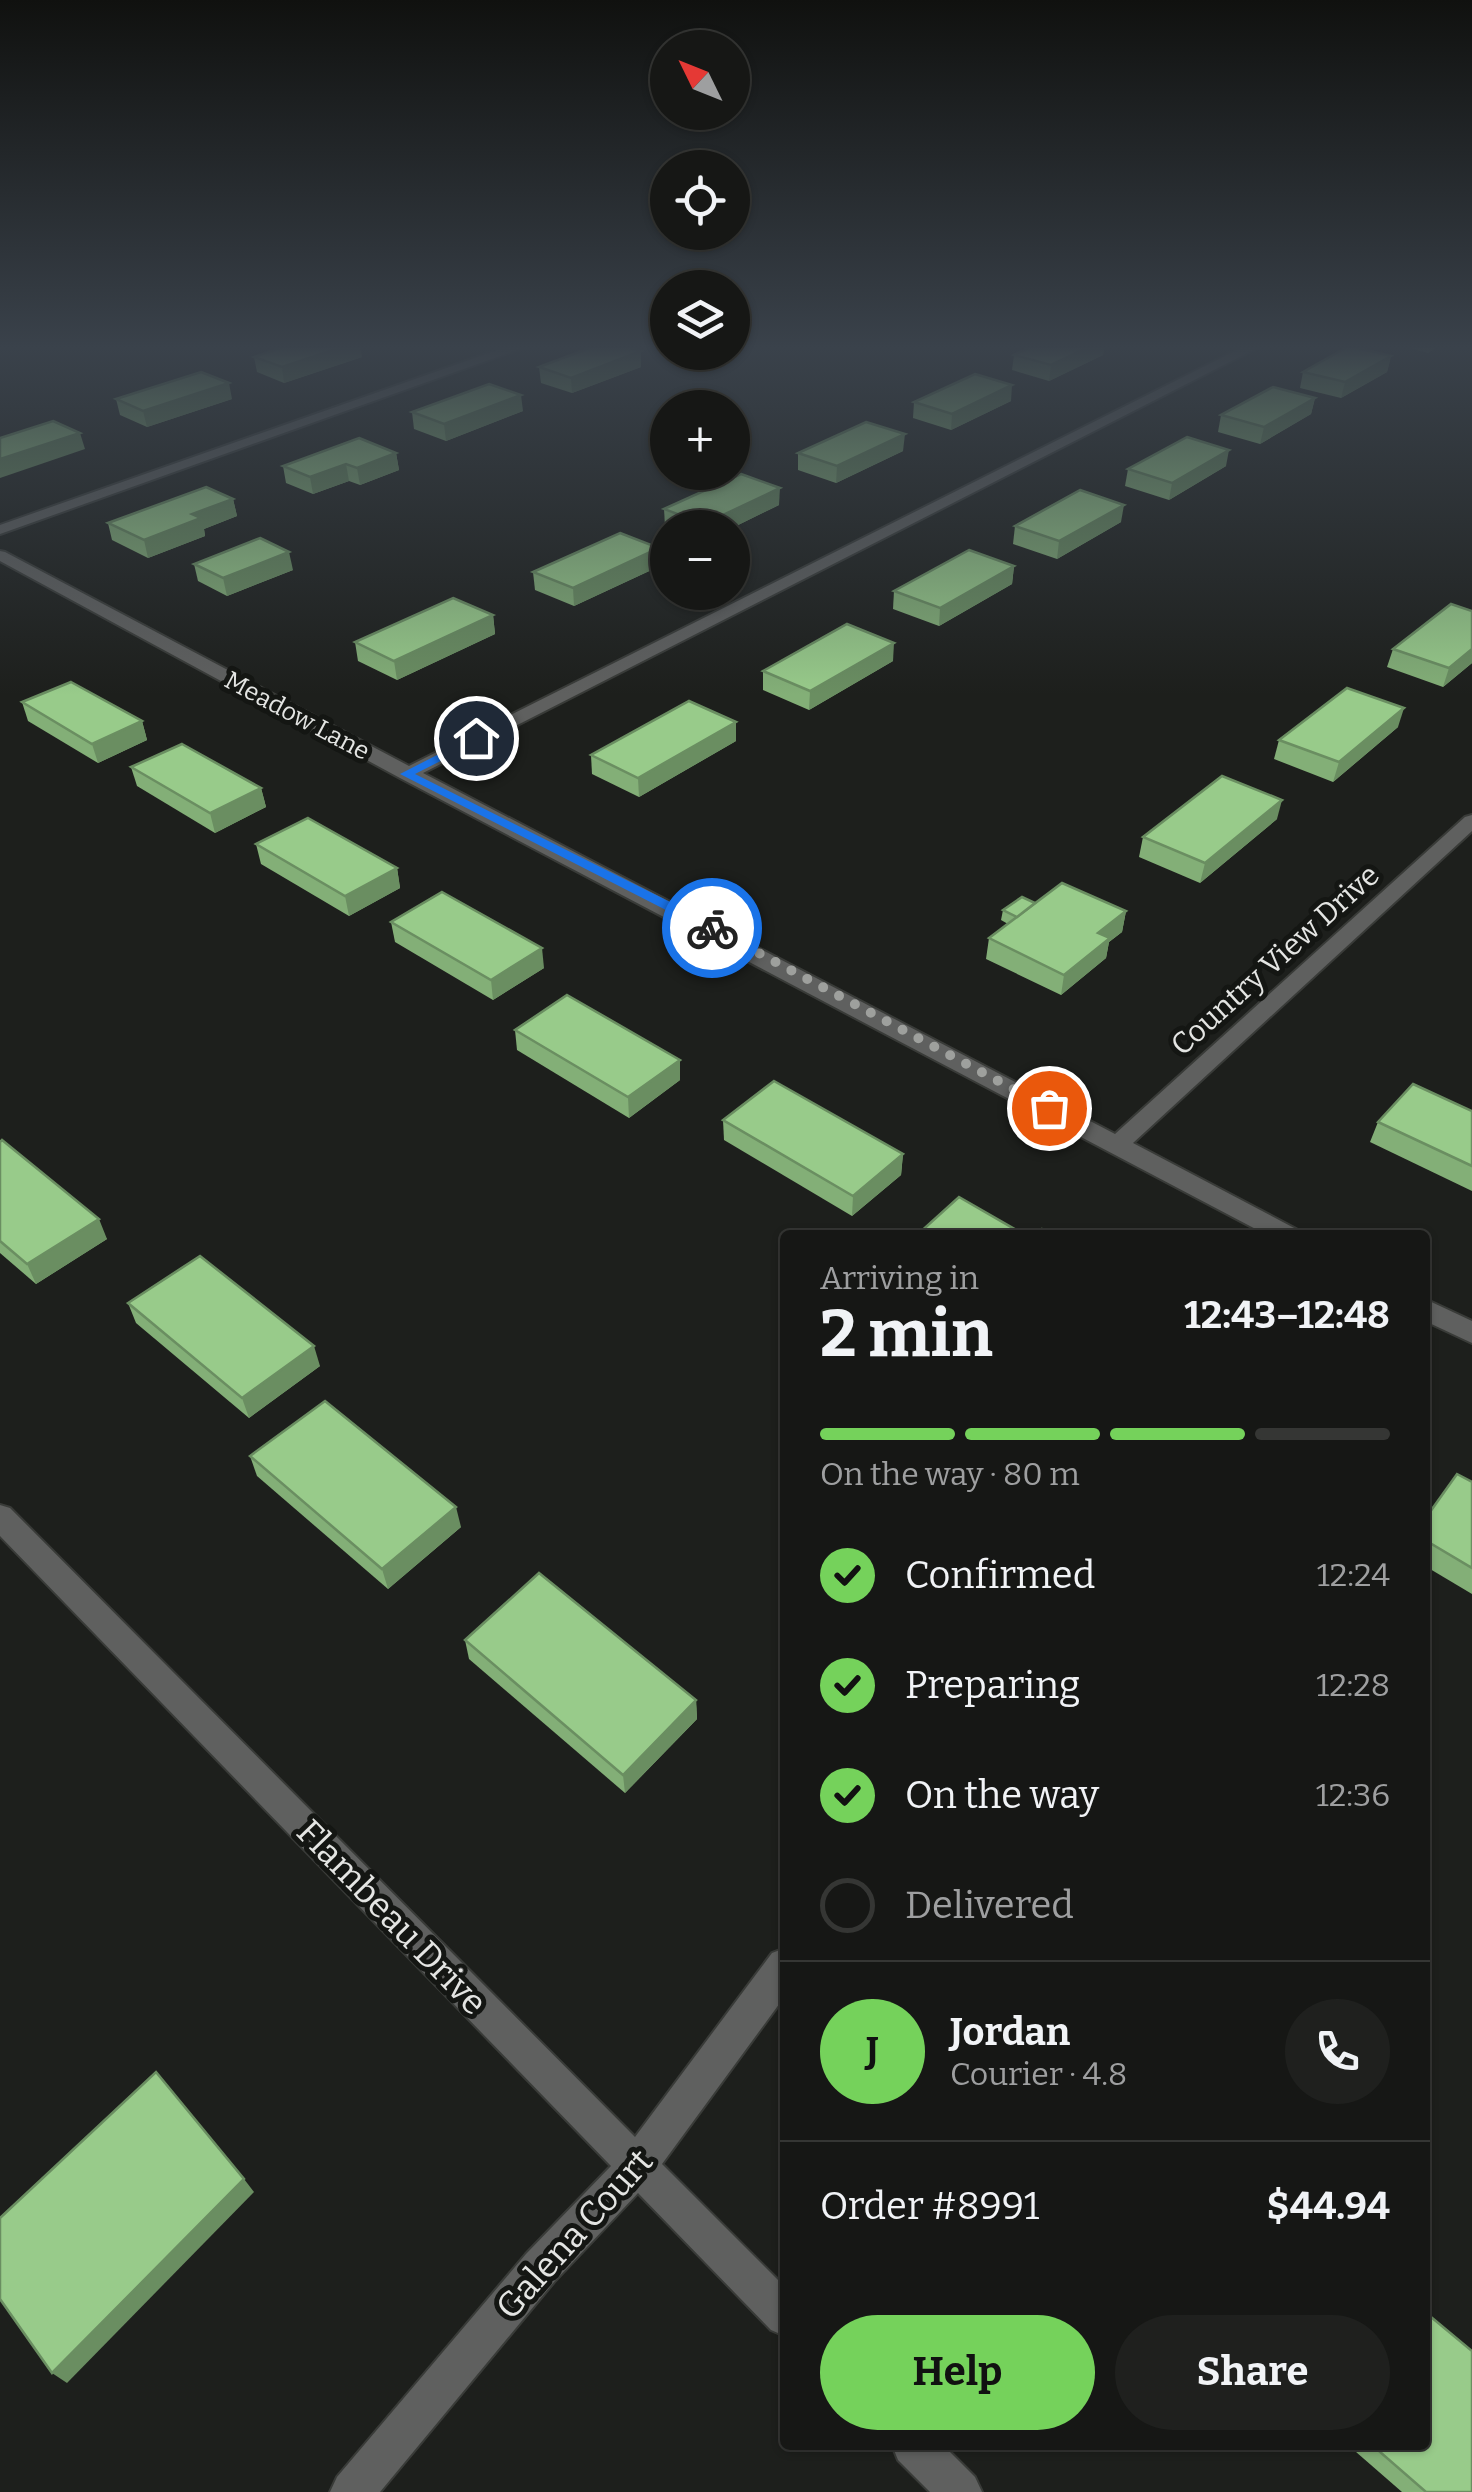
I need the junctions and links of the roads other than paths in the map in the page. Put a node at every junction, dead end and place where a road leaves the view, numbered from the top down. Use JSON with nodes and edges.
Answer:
{"nodes":[{"id":1,"x":192,"y":462,"type":"edge"},
{"id":2,"x":1024,"y":462,"type":"edge"},
{"id":3,"x":0,"y":530,"type":"edge"},
{"id":4,"x":0,"y":555,"type":"edge"},
{"id":5,"x":406,"y":774,"type":"junction"},
{"id":6,"x":1472,"y":820,"type":"edge"},
{"id":7,"x":1118,"y":1144,"type":"junction"},
{"id":8,"x":1278,"y":1230,"type":"edge"},
{"id":9,"x":1430,"y":1312,"type":"edge"},
{"id":10,"x":1472,"y":1333,"type":"edge"},
{"id":11,"x":0,"y":1517,"type":"edge"},
{"id":12,"x":780,"y":1973,"type":"edge"},
{"id":13,"x":637,"y":2166,"type":"junction"},
{"id":14,"x":780,"y":2311,"type":"edge"},
{"id":15,"x":919,"y":2450,"type":"edge"},
{"id":16,"x":352,"y":2492,"type":"edge"},
{"id":17,"x":960,"y":2492,"type":"edge"}],
"edges":[{"from":1,"to":3,"type":"street"},
{"from":2,"to":5,"type":"street"},
{"from":4,"to":5,"type":"street","name":"Meadow Lane"},
{"from":5,"to":7,"type":"street","name":"Meadow Lane"},
{"from":6,"to":7,"type":"street","name":"Country View Drive"},
{"from":7,"to":8,"type":"street","name":"Meadow Lane"},
{"from":9,"to":10,"type":"street"},
{"from":11,"to":13,"type":"street","name":"Flambeau Drive"},
{"from":12,"to":13,"type":"street","name":"Galena Court"},
{"from":13,"to":14,"type":"street","name":"Flambeau Drive"},
{"from":13,"to":16,"type":"street","name":"Galena Court"},
{"from":15,"to":17,"type":"street"}]}
